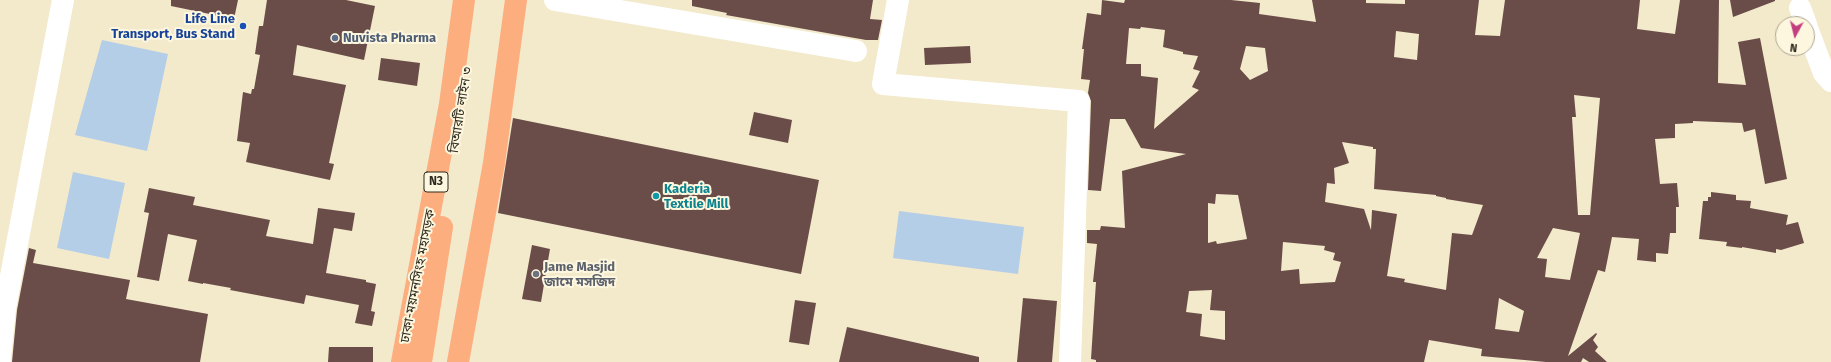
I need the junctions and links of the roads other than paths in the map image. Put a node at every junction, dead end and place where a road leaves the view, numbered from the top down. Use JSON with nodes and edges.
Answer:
{"nodes":[{"id":1,"x":63,"y":0,"type":"edge"},
{"id":2,"x":464,"y":0,"type":"edge"},
{"id":3,"x":479,"y":0,"type":"edge"},
{"id":4,"x":516,"y":0,"type":"edge"},
{"id":5,"x":555,"y":0,"type":"edge"},
{"id":6,"x":898,"y":0,"type":"edge"},
{"id":7,"x":1815,"y":49,"type":"edge"},
{"id":8,"x":856,"y":51,"type":"dead end"},
{"id":9,"x":1831,"y":81,"type":"edge"},
{"id":10,"x":0,"y":359,"type":"edge"},
{"id":11,"x":402,"y":362,"type":"edge"},
{"id":12,"x":421,"y":362,"type":"edge"},
{"id":13,"x":458,"y":362,"type":"edge"},
{"id":14,"x":1070,"y":362,"type":"edge"}],
"edges":[{"from":1,"to":10,"type":"street"},
{"from":2,"to":11,"type":"highway","name":"ঢাকা-ময়মনসিংহ মহাসড়ক","number":"N3"},
{"from":3,"to":12,"type":"highway","name":"বিআরটি লাইন ৩"},
{"from":4,"to":13,"type":"highway"},
{"from":5,"to":8,"type":"street"},
{"from":6,"to":14,"type":"street"},
{"from":7,"to":9,"type":"street"}]}
